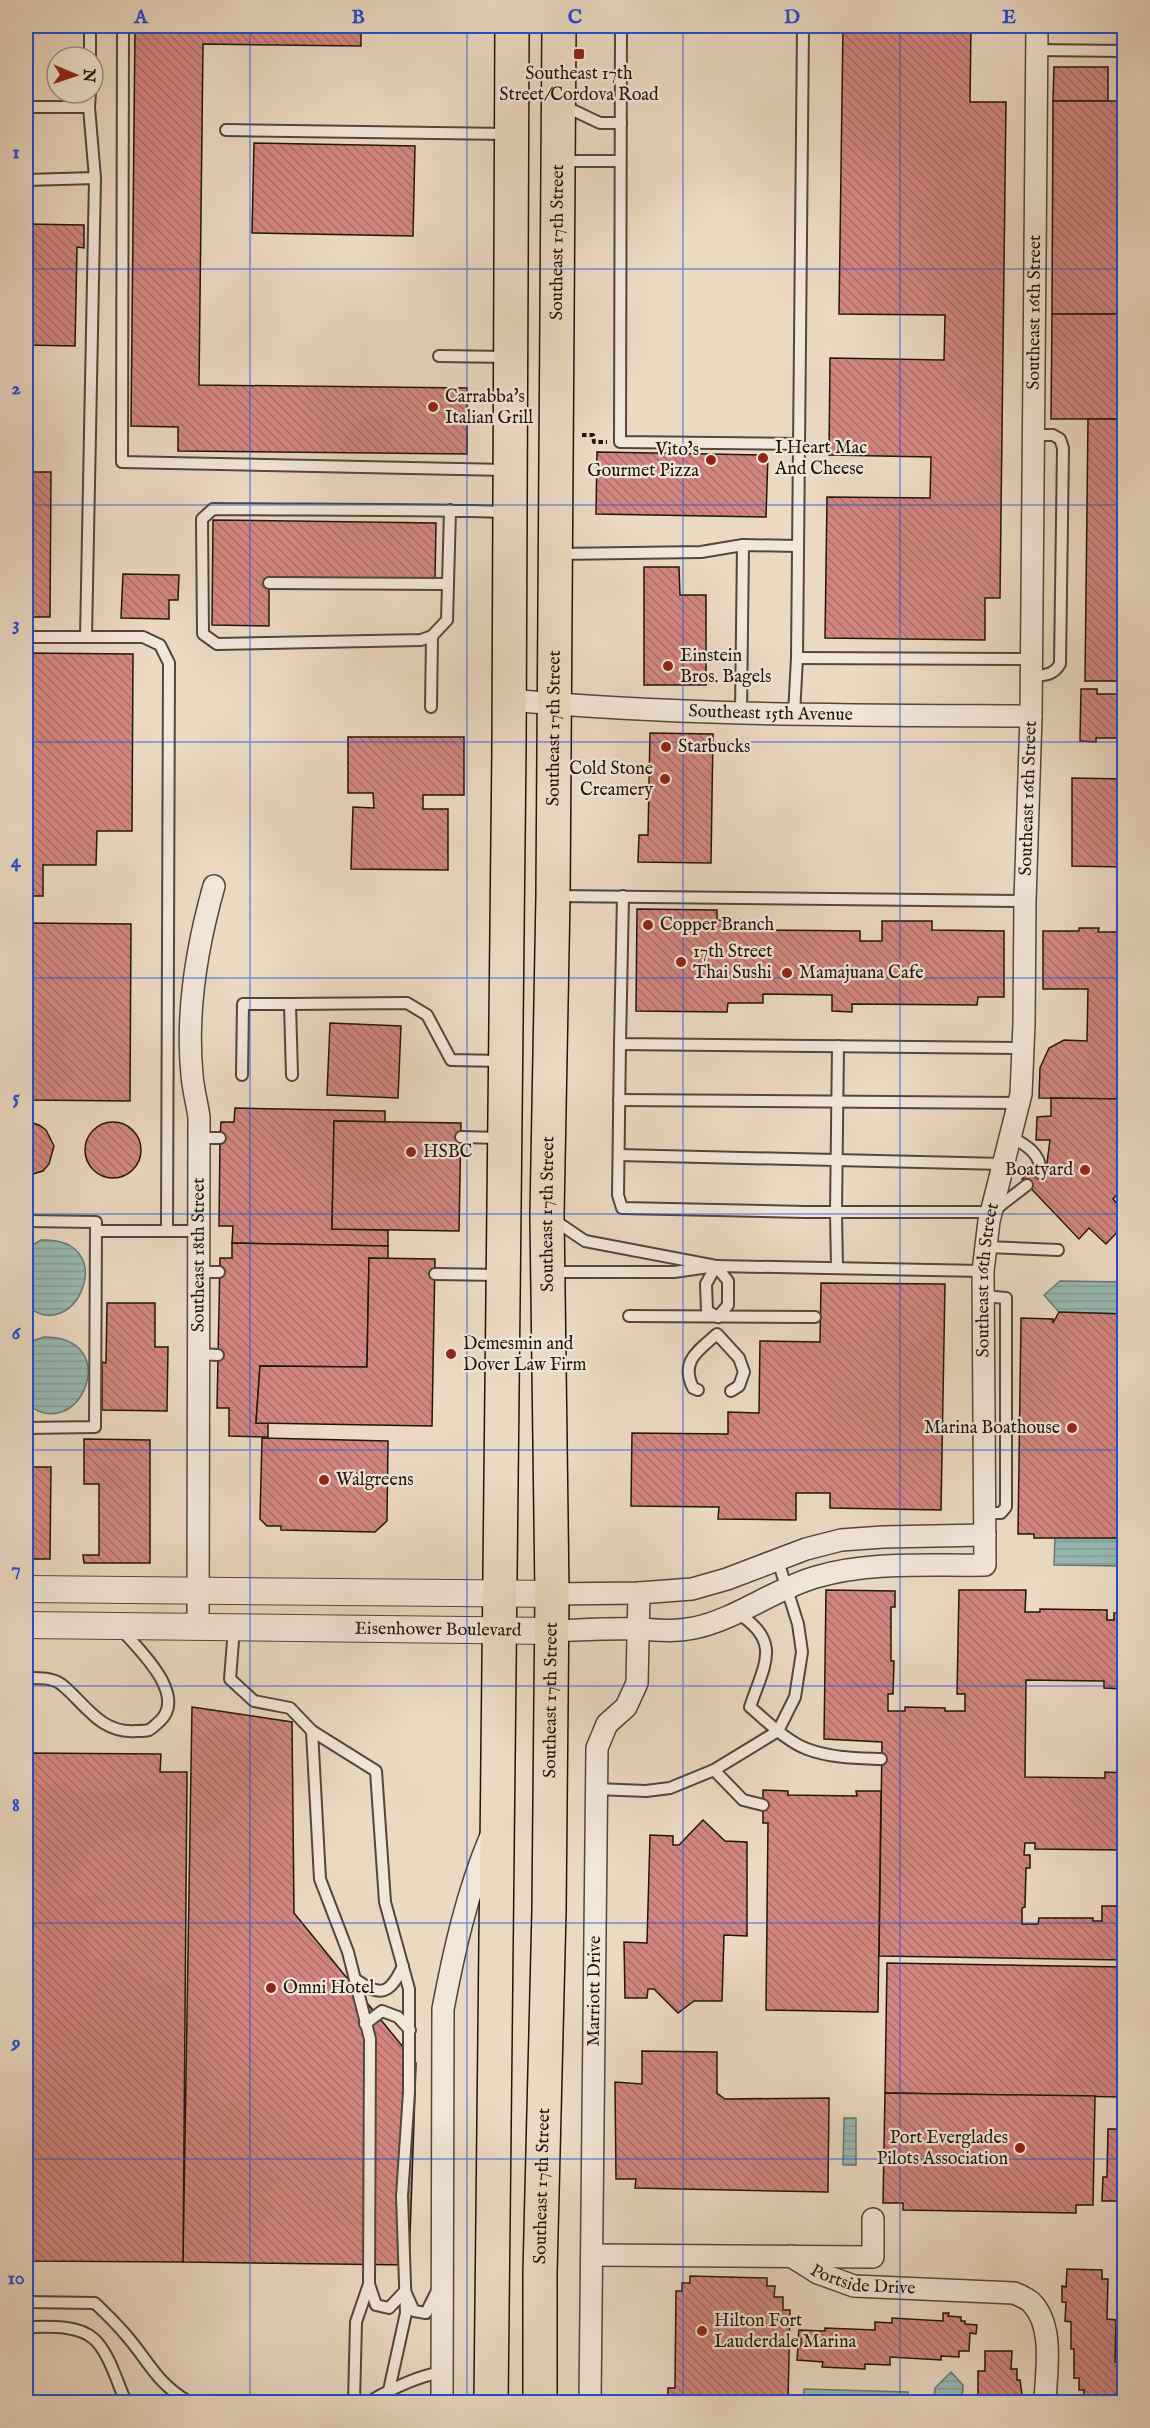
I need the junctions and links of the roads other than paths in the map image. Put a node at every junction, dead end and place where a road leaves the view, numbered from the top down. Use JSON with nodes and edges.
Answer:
{"nodes":[{"id":1,"x":90,"y":26,"type":"edge"},
{"id":2,"x":123,"y":26,"type":"edge"},
{"id":3,"x":512,"y":26,"type":"edge"},
{"id":4,"x":559,"y":26,"type":"edge"},
{"id":5,"x":621,"y":26,"type":"edge"},
{"id":6,"x":803,"y":26,"type":"edge"},
{"id":7,"x":1037,"y":26,"type":"edge"},
{"id":8,"x":90,"y":45,"type":"edge"},
{"id":9,"x":1037,"y":50,"type":"junction"},
{"id":10,"x":1125,"y":51,"type":"edge"},
{"id":11,"x":512,"y":87,"type":"junction"},
{"id":12,"x":559,"y":104,"type":"junction"},
{"id":13,"x":26,"y":107,"type":"edge"},
{"id":14,"x":89,"y":107,"type":"joint"},
{"id":15,"x":621,"y":123,"type":"junction"},
{"id":16,"x":226,"y":130,"type":"dead end"},
{"id":17,"x":512,"y":141,"type":"junction"},
{"id":18,"x":558,"y":160,"type":"junction"},
{"id":19,"x":620,"y":161,"type":"junction"},
{"id":20,"x":95,"y":178,"type":"junction"},
{"id":21,"x":26,"y":180,"type":"edge"},
{"id":22,"x":557,"y":225,"type":"junction"},
{"id":23,"x":439,"y":356,"type":"dead end"},
{"id":24,"x":511,"y":357,"type":"junction"},
{"id":25,"x":1033,"y":435,"type":"junction"},
{"id":26,"x":799,"y":444,"type":"junction"},
{"id":27,"x":511,"y":470,"type":"junction"},
{"id":28,"x":450,"y":510,"type":"junction"},
{"id":29,"x":510,"y":512,"type":"junction"},
{"id":30,"x":742,"y":545,"type":"junction"},
{"id":31,"x":798,"y":546,"type":"junction"},
{"id":32,"x":554,"y":554,"type":"junction"},
{"id":33,"x":269,"y":583,"type":"dead end"},
{"id":34,"x":448,"y":584,"type":"junction"},
{"id":35,"x":432,"y":636,"type":"junction"},
{"id":36,"x":86,"y":637,"type":"junction"},
{"id":37,"x":26,"y":638,"type":"edge"},
{"id":38,"x":797,"y":658,"type":"junction"},
{"id":39,"x":1031,"y":668,"type":"junction"},
{"id":40,"x":510,"y":700,"type":"junction"},
{"id":41,"x":554,"y":704,"type":"junction"},
{"id":42,"x":431,"y":707,"type":"dead end"},
{"id":43,"x":741,"y":713,"type":"junction"},
{"id":44,"x":794,"y":714,"type":"junction"},
{"id":45,"x":1031,"y":716,"type":"junction"},
{"id":46,"x":214,"y":886,"type":"dead end"},
{"id":47,"x":553,"y":896,"type":"junction"},
{"id":48,"x":623,"y":896,"type":"junction"},
{"id":49,"x":1024,"y":901,"type":"junction"},
{"id":50,"x":290,"y":1004,"type":"junction"},
{"id":51,"x":620,"y":1044,"type":"junction"},
{"id":52,"x":838,"y":1046,"type":"junction"},
{"id":53,"x":1023,"y":1048,"type":"junction"},
{"id":54,"x":505,"y":1061,"type":"junction"},
{"id":55,"x":242,"y":1075,"type":"dead end"},
{"id":56,"x":292,"y":1075,"type":"dead end"},
{"id":57,"x":620,"y":1100,"type":"junction"},
{"id":58,"x":837,"y":1102,"type":"junction"},
{"id":59,"x":1019,"y":1103,"type":"junction"},
{"id":60,"x":460,"y":1137,"type":"dead end"},
{"id":61,"x":1011,"y":1137,"type":"junction"},
{"id":62,"x":504,"y":1145,"type":"junction"},
{"id":63,"x":618,"y":1155,"type":"junction"},
{"id":64,"x":836,"y":1161,"type":"junction"},
{"id":65,"x":1004,"y":1164,"type":"junction"},
{"id":66,"x":1040,"y":1173,"type":"dead end"},
{"id":67,"x":1027,"y":1185,"type":"dead end"},
{"id":68,"x":836,"y":1212,"type":"junction"},
{"id":69,"x":992,"y":1212,"type":"junction"},
{"id":70,"x":547,"y":1215,"type":"junction"},
{"id":71,"x":26,"y":1221,"type":"edge"},
{"id":72,"x":96,"y":1231,"type":"junction"},
{"id":73,"x":167,"y":1231,"type":"junction"},
{"id":74,"x":199,"y":1231,"type":"junction"},
{"id":75,"x":986,"y":1247,"type":"junction"},
{"id":76,"x":1058,"y":1250,"type":"dead end"},
{"id":77,"x":716,"y":1266,"type":"junction"},
{"id":78,"x":837,"y":1268,"type":"junction"},
{"id":79,"x":983,"y":1270,"type":"junction"},
{"id":80,"x":548,"y":1272,"type":"junction"},
{"id":81,"x":435,"y":1274,"type":"dead end"},
{"id":82,"x":503,"y":1275,"type":"junction"},
{"id":83,"x":629,"y":1316,"type":"dead end"},
{"id":84,"x":718,"y":1317,"type":"junction"},
{"id":85,"x":815,"y":1317,"type":"dead end"},
{"id":86,"x":717,"y":1334,"type":"junction"},
{"id":87,"x":698,"y":1390,"type":"dead end"},
{"id":88,"x":731,"y":1391,"type":"dead end"},
{"id":89,"x":26,"y":1428,"type":"edge"},
{"id":90,"x":985,"y":1535,"type":"junction"},
{"id":91,"x":778,"y":1561,"type":"junction"},
{"id":92,"x":985,"y":1565,"type":"joint"},
{"id":93,"x":26,"y":1589,"type":"edge"},
{"id":94,"x":787,"y":1589,"type":"junction"},
{"id":95,"x":198,"y":1592,"type":"junction"},
{"id":96,"x":639,"y":1593,"type":"junction"},
{"id":97,"x":500,"y":1594,"type":"junction"},
{"id":98,"x":552,"y":1594,"type":"junction"},
{"id":99,"x":737,"y":1612,"type":"junction"},
{"id":100,"x":26,"y":1624,"type":"edge"},
{"id":101,"x":118,"y":1626,"type":"junction"},
{"id":102,"x":198,"y":1627,"type":"junction"},
{"id":103,"x":234,"y":1628,"type":"junction"},
{"id":104,"x":638,"y":1629,"type":"junction"},
{"id":105,"x":552,"y":1631,"type":"junction"},
{"id":106,"x":499,"y":1632,"type":"junction"},
{"id":107,"x":26,"y":1678,"type":"edge"},
{"id":108,"x":312,"y":1731,"type":"junction"},
{"id":109,"x":778,"y":1731,"type":"junction"},
{"id":110,"x":881,"y":1759,"type":"dead end"},
{"id":111,"x":714,"y":1770,"type":"junction"},
{"id":112,"x":596,"y":1789,"type":"junction"},
{"id":113,"x":763,"y":1805,"type":"dead end"},
{"id":114,"x":498,"y":1821,"type":"junction"},
{"id":115,"x":403,"y":1966,"type":"junction"},
{"id":116,"x":355,"y":1979,"type":"junction"},
{"id":117,"x":366,"y":2024,"type":"junction"},
{"id":118,"x":410,"y":2030,"type":"junction"},
{"id":119,"x":873,"y":2219,"type":"dead end"},
{"id":120,"x":593,"y":2254,"type":"junction"},
{"id":121,"x":790,"y":2256,"type":"junction"},
{"id":122,"x":443,"y":2262,"type":"junction"},
{"id":123,"x":369,"y":2284,"type":"junction"},
{"id":124,"x":405,"y":2291,"type":"junction"},
{"id":125,"x":26,"y":2302,"type":"edge"},
{"id":126,"x":26,"y":2327,"type":"edge"},
{"id":127,"x":443,"y":2372,"type":"junction"},
{"id":128,"x":389,"y":2390,"type":"junction"},
{"id":129,"x":491,"y":2402,"type":"edge"},
{"id":130,"x":126,"y":2403,"type":"edge"},
{"id":131,"x":189,"y":2403,"type":"edge"},
{"id":132,"x":354,"y":2403,"type":"edge"},
{"id":133,"x":369,"y":2403,"type":"edge"},
{"id":134,"x":442,"y":2403,"type":"edge"},
{"id":135,"x":540,"y":2403,"type":"edge"},
{"id":136,"x":590,"y":2403,"type":"edge"},
{"id":137,"x":1045,"y":2403,"type":"edge"}],
"edges":[{"from":1,"to":8,"type":"lane"},
{"from":2,"to":27,"type":"lane"},
{"from":3,"to":11,"type":"main road"},
{"from":4,"to":12,"type":"main road","name":"Southeast 17th Street"},
{"from":5,"to":15,"type":"lane"},
{"from":6,"to":26,"type":"lane"},
{"from":7,"to":9,"type":"street","name":"Southeast 16th Street"},
{"from":9,"to":10,"type":"lane"},
{"from":9,"to":25,"type":"street","name":"Southeast 16th Street"},
{"from":11,"to":17,"type":"main road"},
{"from":11,"to":18,"type":"main road"},
{"from":12,"to":15,"type":"lane"},
{"from":12,"to":18,"type":"main road","name":"Southeast 17th Street"},
{"from":13,"to":14,"type":"lane"},
{"from":14,"to":20,"type":"lane"},
{"from":15,"to":19,"type":"lane"},
{"from":16,"to":17,"type":"lane"},
{"from":17,"to":22,"type":"main road"},
{"from":17,"to":24,"type":"main road"},
{"from":18,"to":19,"type":"lane"},
{"from":18,"to":22,"type":"main road","name":"Southeast 17th Street"},
{"from":19,"to":26,"type":"lane"},
{"from":20,"to":21,"type":"lane"},
{"from":20,"to":36,"type":"lane"},
{"from":22,"to":32,"type":"main road","name":"Southeast 17th Street"},
{"from":23,"to":24,"type":"lane"},
{"from":24,"to":27,"type":"main road"},
{"from":25,"to":39,"type":"street","name":"Southeast 16th Street"},
{"from":25,"to":39,"type":"lane"},
{"from":26,"to":31,"type":"lane"},
{"from":27,"to":29,"type":"main road"},
{"from":28,"to":29,"type":"lane"},
{"from":28,"to":34,"type":"lane"},
{"from":28,"to":35,"type":"lane"},
{"from":29,"to":40,"type":"main road"},
{"from":30,"to":31,"type":"lane"},
{"from":30,"to":32,"type":"lane"},
{"from":30,"to":43,"type":"lane"},
{"from":31,"to":38,"type":"lane"},
{"from":32,"to":41,"type":"main road","name":"Southeast 17th Street"},
{"from":33,"to":34,"type":"lane"},
{"from":34,"to":35,"type":"lane"},
{"from":35,"to":42,"type":"lane"},
{"from":36,"to":37,"type":"lane"},
{"from":36,"to":73,"type":"lane"},
{"from":38,"to":39,"type":"lane"},
{"from":38,"to":44,"type":"lane"},
{"from":39,"to":45,"type":"street","name":"Southeast 16th Street"},
{"from":40,"to":41,"type":"street","name":"Southeast 15th Avenue"},
{"from":40,"to":54,"type":"main road"},
{"from":41,"to":43,"type":"street","name":"Southeast 15th Avenue"},
{"from":41,"to":47,"type":"main road","name":"Southeast 17th Street"},
{"from":43,"to":44,"type":"street","name":"Southeast 15th Avenue"},
{"from":44,"to":45,"type":"street","name":"Southeast 15th Avenue"},
{"from":45,"to":49,"type":"street","name":"Southeast 16th Street"},
{"from":46,"to":74,"type":"street","name":"Southeast 18th Street"},
{"from":47,"to":48,"type":"lane"},
{"from":47,"to":70,"type":"main road","name":"Southeast 17th Street"},
{"from":48,"to":49,"type":"lane"},
{"from":48,"to":51,"type":"lane"},
{"from":49,"to":53,"type":"street","name":"Southeast 16th Street"},
{"from":50,"to":54,"type":"lane"},
{"from":50,"to":55,"type":"lane"},
{"from":50,"to":56,"type":"lane"},
{"from":51,"to":52,"type":"lane"},
{"from":51,"to":57,"type":"lane"},
{"from":52,"to":53,"type":"lane"},
{"from":52,"to":58,"type":"lane"},
{"from":53,"to":59,"type":"street","name":"Southeast 16th Street"},
{"from":54,"to":62,"type":"main road"},
{"from":57,"to":58,"type":"lane"},
{"from":57,"to":63,"type":"lane"},
{"from":58,"to":59,"type":"lane"},
{"from":58,"to":64,"type":"lane"},
{"from":59,"to":61,"type":"street","name":"Southeast 16th Street"},
{"from":60,"to":62,"type":"lane"},
{"from":61,"to":65,"type":"street","name":"Southeast 16th Street"},
{"from":61,"to":66,"type":"lane"},
{"from":62,"to":80,"type":"main road"},
{"from":62,"to":82,"type":"main road"},
{"from":63,"to":64,"type":"lane"},
{"from":63,"to":68,"type":"lane"},
{"from":64,"to":65,"type":"lane"},
{"from":64,"to":68,"type":"lane"},
{"from":65,"to":69,"type":"street","name":"Southeast 16th Street"},
{"from":67,"to":69,"type":"lane"},
{"from":68,"to":69,"type":"lane"},
{"from":68,"to":78,"type":"lane"},
{"from":69,"to":75,"type":"street","name":"Southeast 16th Street"},
{"from":70,"to":77,"type":"lane"},
{"from":70,"to":80,"type":"main road","name":"Southeast 17th Street"},
{"from":71,"to":72,"type":"lane"},
{"from":72,"to":73,"type":"lane"},
{"from":72,"to":89,"type":"lane"},
{"from":73,"to":74,"type":"lane"},
{"from":74,"to":95,"type":"street","name":"Southeast 18th Street"},
{"from":75,"to":76,"type":"lane"},
{"from":75,"to":79,"type":"street","name":"Southeast 16th Street"},
{"from":77,"to":78,"type":"lane"},
{"from":77,"to":80,"type":"lane"},
{"from":77,"to":84,"type":"lane"},
{"from":77,"to":84,"type":"lane"},
{"from":78,"to":79,"type":"lane"},
{"from":79,"to":90,"type":"street","name":"Southeast 16th Street"},
{"from":80,"to":98,"type":"main road","name":"Southeast 17th Street"},
{"from":81,"to":82,"type":"lane"},
{"from":82,"to":97,"type":"main road"},
{"from":83,"to":84,"type":"lane"},
{"from":84,"to":85,"type":"lane"},
{"from":84,"to":86,"type":"lane"},
{"from":86,"to":87,"type":"lane"},
{"from":86,"to":88,"type":"lane"},
{"from":90,"to":91,"type":"street","name":"Eisenhower Boulevard"},
{"from":90,"to":92,"type":"street","name":"Southeast 16th Street"},
{"from":91,"to":94,"type":"lane"},
{"from":91,"to":96,"type":"street","name":"Eisenhower Boulevard"},
{"from":92,"to":94,"type":"street","name":"Eisenhower Boulevard"},
{"from":93,"to":95,"type":"street","name":"Eisenhower Boulevard"},
{"from":94,"to":99,"type":"street","name":"Eisenhower Boulevard"},
{"from":94,"to":109,"type":"lane"},
{"from":95,"to":97,"type":"street","name":"Eisenhower Boulevard"},
{"from":95,"to":102,"type":"street","name":"Southeast 18th Street"},
{"from":96,"to":98,"type":"street","name":"Eisenhower Boulevard"},
{"from":96,"to":104,"type":"street","name":"Marriott Drive"},
{"from":97,"to":98,"type":"street","name":"Eisenhower Boulevard"},
{"from":97,"to":106,"type":"main road"},
{"from":98,"to":105,"type":"main road","name":"Southeast 17th Street"},
{"from":99,"to":104,"type":"street","name":"Eisenhower Boulevard"},
{"from":99,"to":109,"type":"lane"},
{"from":100,"to":101,"type":"street","name":"Eisenhower Boulevard"},
{"from":101,"to":102,"type":"street","name":"Eisenhower Boulevard"},
{"from":101,"to":107,"type":"lane"},
{"from":102,"to":103,"type":"street","name":"Eisenhower Boulevard"},
{"from":103,"to":106,"type":"street","name":"Eisenhower Boulevard"},
{"from":103,"to":108,"type":"lane"},
{"from":104,"to":105,"type":"street","name":"Eisenhower Boulevard"},
{"from":104,"to":112,"type":"street","name":"Marriott Drive"},
{"from":105,"to":106,"type":"street","name":"Eisenhower Boulevard"},
{"from":105,"to":135,"type":"main road","name":"Southeast 17th Street"},
{"from":106,"to":114,"type":"main road"},
{"from":108,"to":115,"type":"lane"},
{"from":108,"to":116,"type":"lane"},
{"from":109,"to":110,"type":"lane"},
{"from":109,"to":111,"type":"lane"},
{"from":111,"to":112,"type":"lane"},
{"from":111,"to":113,"type":"lane"},
{"from":112,"to":120,"type":"street","name":"Marriott Drive"},
{"from":114,"to":122,"type":"street"},
{"from":114,"to":129,"type":"main road"},
{"from":115,"to":116,"type":"lane"},
{"from":115,"to":118,"type":"lane"},
{"from":116,"to":117,"type":"lane"},
{"from":117,"to":118,"type":"lane"},
{"from":117,"to":123,"type":"lane"},
{"from":118,"to":124,"type":"lane"},
{"from":119,"to":121,"type":"street"},
{"from":120,"to":121,"type":"street","name":"Portside Drive"},
{"from":120,"to":136,"type":"street","name":"Marriott Drive"},
{"from":121,"to":137,"type":"street","name":"Portside Drive"},
{"from":122,"to":124,"type":"lane"},
{"from":122,"to":127,"type":"street"},
{"from":123,"to":124,"type":"lane"},
{"from":123,"to":132,"type":"lane"},
{"from":124,"to":128,"type":"lane"},
{"from":125,"to":131,"type":"lane"},
{"from":126,"to":130,"type":"lane"},
{"from":127,"to":128,"type":"lane"},
{"from":127,"to":134,"type":"street"},
{"from":128,"to":133,"type":"lane"}]}
